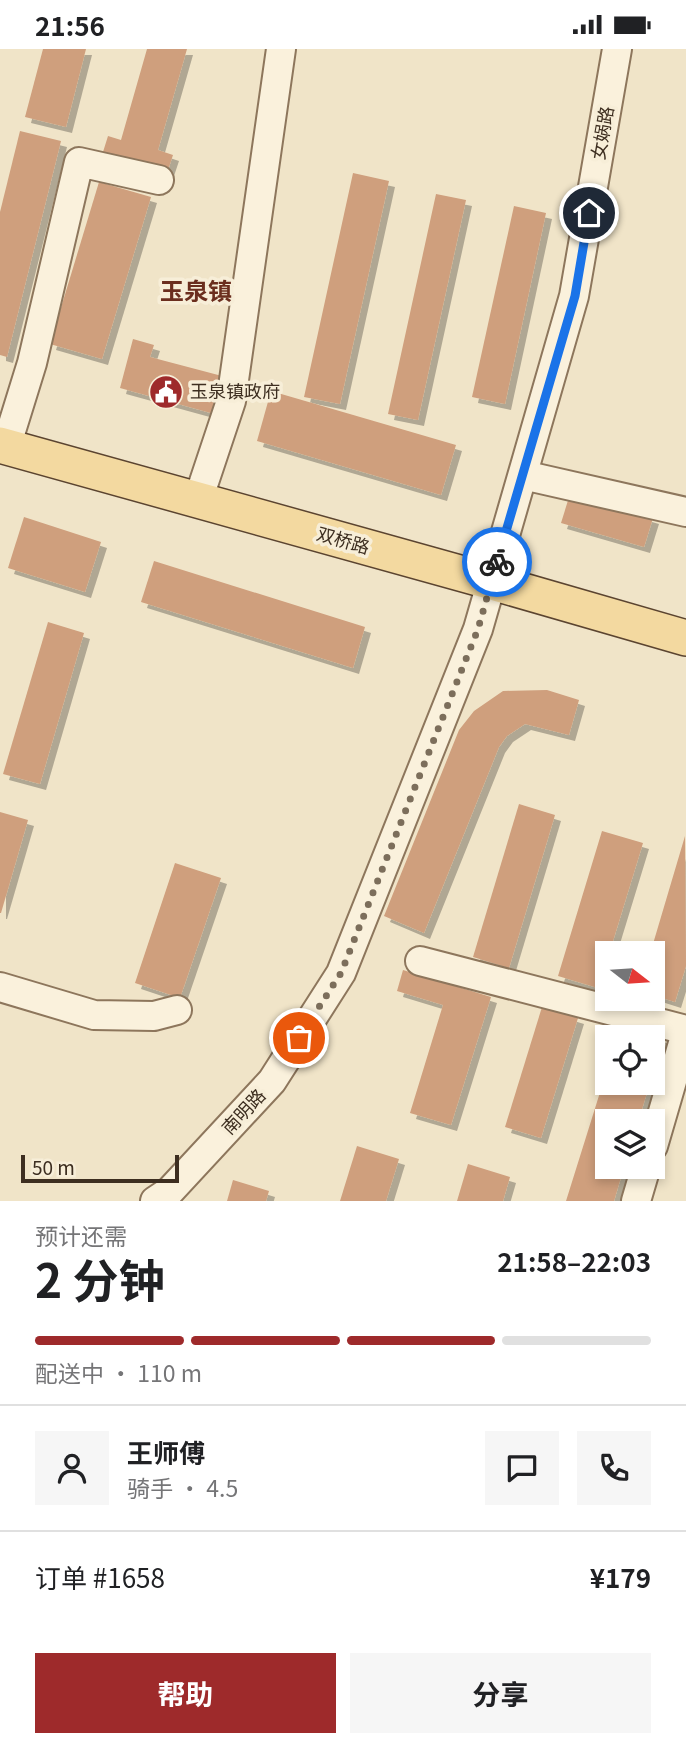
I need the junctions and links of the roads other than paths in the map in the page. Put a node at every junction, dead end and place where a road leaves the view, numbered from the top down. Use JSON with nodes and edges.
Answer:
{"nodes":[{"id":1,"x":281,"y":49,"type":"edge"},
{"id":2,"x":617,"y":49,"type":"edge"},
{"id":3,"x":159,"y":180,"type":"dead end"},
{"id":4,"x":3,"y":446,"type":"edge"},
{"id":5,"x":523,"y":475,"type":"junction"},
{"id":6,"x":198,"y":500,"type":"junction"},
{"id":7,"x":686,"y":512,"type":"edge"},
{"id":8,"x":492,"y":582,"type":"junction"},
{"id":9,"x":686,"y":638,"type":"edge"},
{"id":10,"x":421,"y":961,"type":"dead end"},
{"id":11,"x":0,"y":987,"type":"edge"},
{"id":12,"x":177,"y":1010,"type":"dead end"},
{"id":13,"x":686,"y":1032,"type":"edge"},
{"id":14,"x":664,"y":1109,"type":"edge"},
{"id":15,"x":642,"y":1179,"type":"edge"},
{"id":16,"x":155,"y":1201,"type":"edge"},
{"id":17,"x":636,"y":1201,"type":"edge"}],
"edges":[{"from":1,"to":6,"type":"street"},
{"from":2,"to":5,"type":"street","name":"女娲路"},
{"from":3,"to":4,"type":"street"},
{"from":4,"to":6,"type":"main road","name":"双桥路"},
{"from":5,"to":7,"type":"street"},
{"from":5,"to":8,"type":"street","name":"女娲路"},
{"from":6,"to":8,"type":"main road","name":"双桥路"},
{"from":8,"to":9,"type":"main road","name":"双桥路"},
{"from":8,"to":16,"type":"street","name":"南明路"},
{"from":10,"to":13,"type":"street"},
{"from":11,"to":12,"type":"street"},
{"from":13,"to":14,"type":"street"},
{"from":15,"to":17,"type":"street"}]}
